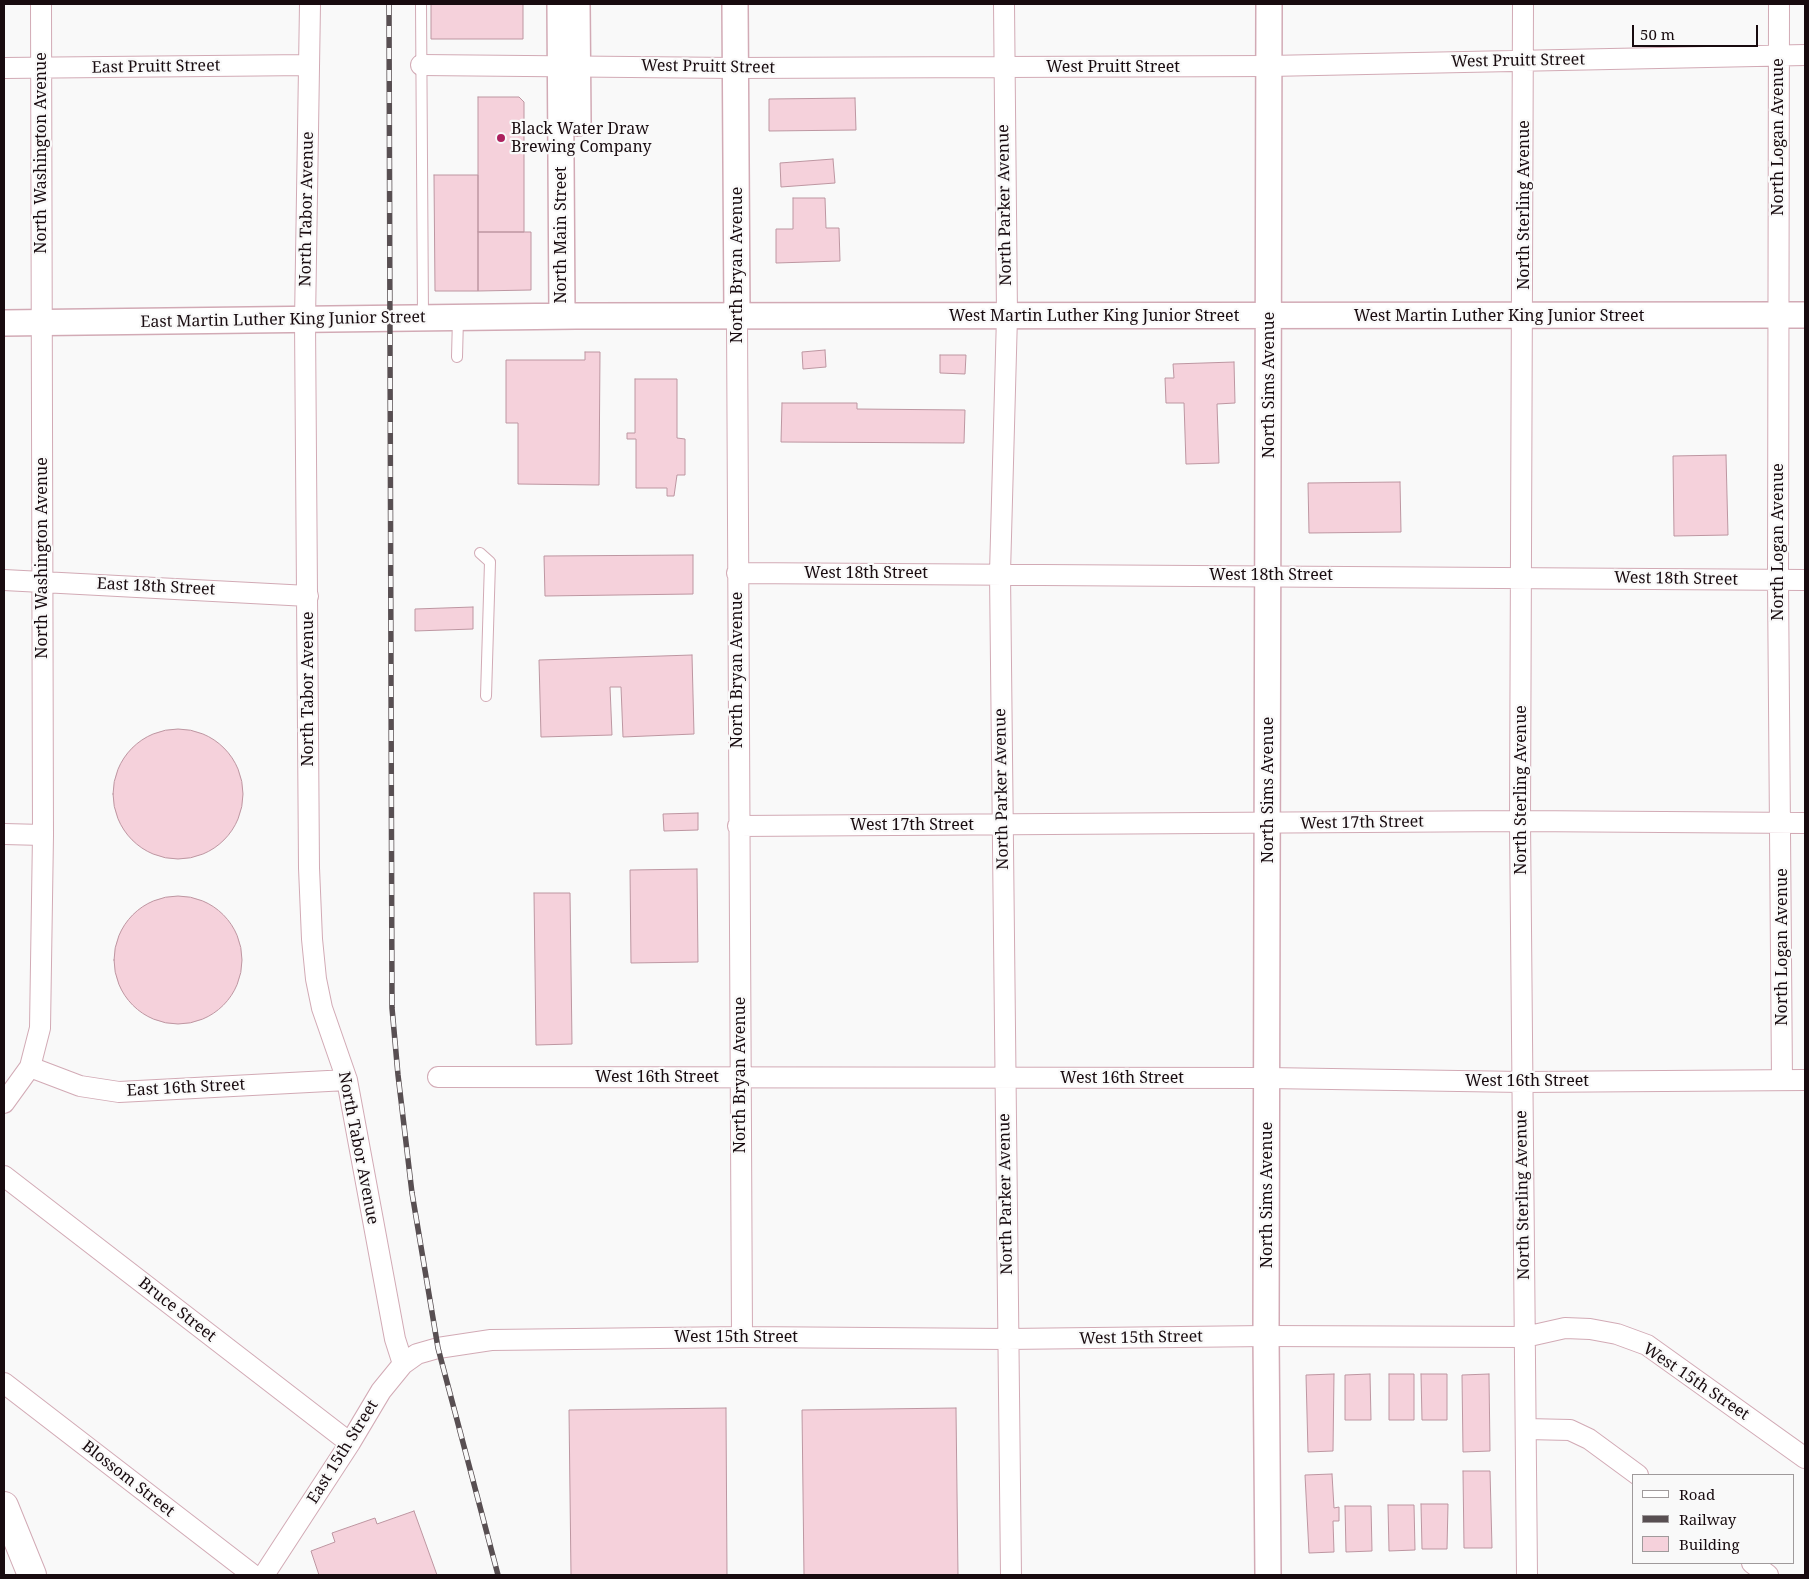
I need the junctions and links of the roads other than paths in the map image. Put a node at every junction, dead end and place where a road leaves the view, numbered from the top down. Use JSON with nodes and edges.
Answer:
{"nodes":[{"id":1,"x":41,"y":4,"type":"edge"},
{"id":2,"x":310,"y":4,"type":"edge"},
{"id":3,"x":421,"y":4,"type":"edge"},
{"id":4,"x":560,"y":4,"type":"edge"},
{"id":5,"x":577,"y":4,"type":"edge"},
{"id":6,"x":735,"y":4,"type":"edge"},
{"id":7,"x":1004,"y":4,"type":"edge"},
{"id":8,"x":1269,"y":4,"type":"edge"},
{"id":9,"x":1523,"y":4,"type":"edge"},
{"id":10,"x":1779,"y":4,"type":"edge"},
{"id":11,"x":1778,"y":55,"type":"junction"},
{"id":12,"x":1805,"y":55,"type":"edge"},
{"id":13,"x":1524,"y":60,"type":"junction"},
{"id":14,"x":309,"y":65,"type":"junction"},
{"id":15,"x":421,"y":65,"type":"junction"},
{"id":16,"x":569,"y":66,"type":"junction"},
{"id":17,"x":1269,"y":66,"type":"junction"},
{"id":18,"x":4,"y":68,"type":"edge"},
{"id":19,"x":41,"y":68,"type":"junction"},
{"id":20,"x":735,"y":68,"type":"junction"},
{"id":21,"x":1004,"y":68,"type":"junction"},
{"id":22,"x":1268,"y":315,"type":"junction"},
{"id":23,"x":1779,"y":315,"type":"junction"},
{"id":24,"x":1805,"y":315,"type":"edge"},
{"id":25,"x":569,"y":316,"type":"junction"},
{"id":26,"x":1007,"y":316,"type":"junction"},
{"id":27,"x":1524,"y":316,"type":"junction"},
{"id":28,"x":458,"y":317,"type":"junction"},
{"id":29,"x":737,"y":317,"type":"junction"},
{"id":30,"x":423,"y":318,"type":"junction"},
{"id":31,"x":305,"y":320,"type":"junction"},
{"id":32,"x":42,"y":322,"type":"junction"},
{"id":33,"x":4,"y":323,"type":"edge"},
{"id":34,"x":457,"y":357,"type":"dead end"},
{"id":35,"x":480,"y":553,"type":"dead end"},
{"id":36,"x":737,"y":573,"type":"junction"},
{"id":37,"x":1000,"y":573,"type":"junction"},
{"id":38,"x":1269,"y":575,"type":"junction"},
{"id":39,"x":1521,"y":577,"type":"junction"},
{"id":40,"x":4,"y":580,"type":"edge"},
{"id":41,"x":1778,"y":580,"type":"junction"},
{"id":42,"x":1805,"y":580,"type":"edge"},
{"id":43,"x":41,"y":581,"type":"junction"},
{"id":44,"x":308,"y":596,"type":"junction"},
{"id":45,"x":486,"y":696,"type":"dead end"},
{"id":46,"x":1520,"y":821,"type":"junction"},
{"id":47,"x":1782,"y":822,"type":"junction"},
{"id":48,"x":1805,"y":823,"type":"edge"},
{"id":49,"x":1268,"y":824,"type":"junction"},
{"id":50,"x":1003,"y":825,"type":"junction"},
{"id":51,"x":738,"y":826,"type":"junction"},
{"id":52,"x":4,"y":834,"type":"edge"},
{"id":53,"x":43,"y":834,"type":"junction"},
{"id":54,"x":30,"y":1067,"type":"junction"},
{"id":55,"x":438,"y":1077,"type":"dead end"},
{"id":56,"x":740,"y":1077,"type":"junction"},
{"id":57,"x":1004,"y":1077,"type":"junction"},
{"id":58,"x":1268,"y":1078,"type":"junction"},
{"id":59,"x":347,"y":1080,"type":"junction"},
{"id":60,"x":1782,"y":1080,"type":"junction"},
{"id":61,"x":1805,"y":1080,"type":"edge"},
{"id":62,"x":1522,"y":1082,"type":"junction"},
{"id":63,"x":4,"y":1103,"type":"edge"},
{"id":64,"x":4,"y":1176,"type":"edge"},
{"id":65,"x":742,"y":1336,"type":"junction"},
{"id":66,"x":1266,"y":1336,"type":"junction"},
{"id":67,"x":1525,"y":1337,"type":"junction"},
{"id":68,"x":1007,"y":1339,"type":"junction"},
{"id":69,"x":438,"y":1348,"type":"joint"},
{"id":70,"x":403,"y":1364,"type":"junction"},
{"id":71,"x":4,"y":1383,"type":"edge"},
{"id":72,"x":1527,"y":1429,"type":"junction"},
{"id":73,"x":350,"y":1443,"type":"junction"},
{"id":74,"x":1805,"y":1458,"type":"edge"},
{"id":75,"x":1637,"y":1474,"type":"edge"},
{"id":76,"x":4,"y":1506,"type":"edge"},
{"id":77,"x":1753,"y":1564,"type":"edge"},
{"id":78,"x":32,"y":1575,"type":"edge"},
{"id":79,"x":253,"y":1575,"type":"edge"},
{"id":80,"x":264,"y":1575,"type":"edge"},
{"id":81,"x":1011,"y":1575,"type":"edge"},
{"id":82,"x":1268,"y":1575,"type":"edge"},
{"id":83,"x":1527,"y":1575,"type":"edge"},
{"id":84,"x":1768,"y":1575,"type":"edge"}],
"edges":[{"from":1,"to":19,"type":"street","name":"North Washington Avenue"},
{"from":2,"to":14,"type":"street","name":"North Tabor Avenue"},
{"from":3,"to":15,"type":"lane"},
{"from":4,"to":16,"type":"street","name":"North Main Street"},
{"from":5,"to":16,"type":"street","name":"North Main Street"},
{"from":6,"to":20,"type":"street","name":"North Bryan Avenue"},
{"from":7,"to":21,"type":"street","name":"North Parker Avenue"},
{"from":8,"to":17,"type":"street","name":"North Sims Avenue"},
{"from":9,"to":13,"type":"street","name":"North Sterling Avenue"},
{"from":10,"to":11,"type":"street","name":"North Logan Avenue"},
{"from":11,"to":12,"type":"street","name":"West Pruitt Street"},
{"from":11,"to":13,"type":"street","name":"West Pruitt Street"},
{"from":11,"to":23,"type":"street","name":"North Logan Avenue"},
{"from":13,"to":17,"type":"street","name":"West Pruitt Street"},
{"from":13,"to":27,"type":"street","name":"North Sterling Avenue"},
{"from":14,"to":19,"type":"street","name":"East Pruitt Street"},
{"from":14,"to":31,"type":"street","name":"North Tabor Avenue"},
{"from":15,"to":16,"type":"street","name":"West Pruitt Street"},
{"from":15,"to":30,"type":"lane"},
{"from":16,"to":20,"type":"street","name":"West Pruitt Street"},
{"from":16,"to":25,"type":"street","name":"North Main Street"},
{"from":17,"to":21,"type":"street","name":"West Pruitt Street"},
{"from":17,"to":22,"type":"street","name":"North Sims Avenue"},
{"from":18,"to":19,"type":"street","name":"East Pruitt Street"},
{"from":19,"to":32,"type":"street","name":"North Washington Avenue"},
{"from":20,"to":21,"type":"street","name":"West Pruitt Street"},
{"from":20,"to":29,"type":"street","name":"North Bryan Avenue"},
{"from":21,"to":26,"type":"street","name":"North Parker Avenue"},
{"from":22,"to":26,"type":"street","name":"West Martin Luther King Junior Street"},
{"from":22,"to":27,"type":"street","name":"West Martin Luther King Junior Street"},
{"from":22,"to":38,"type":"street","name":"North Sims Avenue"},
{"from":23,"to":24,"type":"street","name":"West Martin Luther King Junior Street"},
{"from":23,"to":27,"type":"street","name":"West Martin Luther King Junior Street"},
{"from":23,"to":41,"type":"street","name":"North Logan Avenue"},
{"from":25,"to":28,"type":"street","name":"East Martin Luther King Junior Street"},
{"from":25,"to":29,"type":"street","name":"West Martin Luther King Junior Street"},
{"from":26,"to":29,"type":"street","name":"West Martin Luther King Junior Street"},
{"from":26,"to":37,"type":"street","name":"North Parker Avenue"},
{"from":27,"to":39,"type":"street","name":"North Sterling Avenue"},
{"from":28,"to":30,"type":"street","name":"East Martin Luther King Junior Street"},
{"from":28,"to":34,"type":"lane"},
{"from":29,"to":36,"type":"street","name":"North Bryan Avenue"},
{"from":30,"to":31,"type":"street","name":"East Martin Luther King Junior Street"},
{"from":31,"to":32,"type":"street","name":"East Martin Luther King Junior Street"},
{"from":31,"to":44,"type":"street","name":"North Tabor Avenue"},
{"from":32,"to":33,"type":"street","name":"East Martin Luther King Junior Street"},
{"from":32,"to":43,"type":"street","name":"North Washington Avenue"},
{"from":35,"to":45,"type":"lane"},
{"from":36,"to":37,"type":"street","name":"West 18th Street"},
{"from":36,"to":51,"type":"street","name":"North Bryan Avenue"},
{"from":37,"to":38,"type":"street","name":"West 18th Street"},
{"from":37,"to":50,"type":"street","name":"North Parker Avenue"},
{"from":38,"to":39,"type":"street","name":"West 18th Street"},
{"from":38,"to":49,"type":"street","name":"North Sims Avenue"},
{"from":39,"to":41,"type":"street","name":"West 18th Street"},
{"from":39,"to":46,"type":"street","name":"North Sterling Avenue"},
{"from":40,"to":43,"type":"street","name":"East 18th Street"},
{"from":41,"to":42,"type":"street","name":"West 18th Street"},
{"from":41,"to":47,"type":"street","name":"North Logan Avenue"},
{"from":43,"to":44,"type":"street","name":"East 18th Street"},
{"from":43,"to":53,"type":"street","name":"North Washington Avenue"},
{"from":44,"to":59,"type":"street","name":"North Tabor Avenue"},
{"from":46,"to":47,"type":"street","name":"West 17th Street"},
{"from":46,"to":49,"type":"street","name":"West 17th Street"},
{"from":46,"to":62,"type":"street","name":"North Sterling Avenue"},
{"from":47,"to":48,"type":"street","name":"West 17th Street"},
{"from":47,"to":60,"type":"street","name":"North Logan Avenue"},
{"from":49,"to":50,"type":"street","name":"West 17th Street"},
{"from":49,"to":58,"type":"street","name":"North Sims Avenue"},
{"from":50,"to":51,"type":"street","name":"West 17th Street"},
{"from":50,"to":57,"type":"street","name":"North Parker Avenue"},
{"from":51,"to":56,"type":"street","name":"North Bryan Avenue"},
{"from":52,"to":53,"type":"street"},
{"from":53,"to":54,"type":"street","name":"North Washington Avenue"},
{"from":54,"to":59,"type":"street","name":"East 16th Street"},
{"from":54,"to":63,"type":"street","name":"North Washington Avenue"},
{"from":55,"to":56,"type":"street","name":"West 16th Street"},
{"from":56,"to":57,"type":"street","name":"West 16th Street"},
{"from":56,"to":65,"type":"street","name":"North Bryan Avenue"},
{"from":57,"to":58,"type":"street","name":"West 16th Street"},
{"from":57,"to":68,"type":"street","name":"North Parker Avenue"},
{"from":58,"to":62,"type":"street","name":"West 16th Street"},
{"from":58,"to":66,"type":"street","name":"North Sims Avenue"},
{"from":59,"to":70,"type":"street","name":"North Tabor Avenue"},
{"from":60,"to":61,"type":"street","name":"West 16th Street"},
{"from":60,"to":62,"type":"street","name":"West 16th Street"},
{"from":62,"to":67,"type":"street","name":"North Sterling Avenue"},
{"from":64,"to":73,"type":"street","name":"Bruce Street"},
{"from":65,"to":68,"type":"street","name":"West 15th Street"},
{"from":65,"to":69,"type":"street","name":"West 15th Street"},
{"from":66,"to":67,"type":"street","name":"West 15th Street"},
{"from":66,"to":68,"type":"street","name":"West 15th Street"},
{"from":66,"to":82,"type":"street","name":"North Sims Avenue"},
{"from":67,"to":72,"type":"street","name":"North Sterling Avenue"},
{"from":67,"to":74,"type":"street","name":"West 15th Street"},
{"from":68,"to":81,"type":"street","name":"North Parker Avenue"},
{"from":69,"to":70,"type":"street","name":"East 15th Street"},
{"from":70,"to":73,"type":"street","name":"East 15th Street"},
{"from":71,"to":79,"type":"street","name":"Blossom Street"},
{"from":72,"to":75,"type":"street"},
{"from":72,"to":83,"type":"street","name":"North Sterling Avenue"},
{"from":73,"to":80,"type":"street","name":"East 15th Street"},
{"from":76,"to":78,"type":"main road"},
{"from":77,"to":84,"type":"street"}]}
